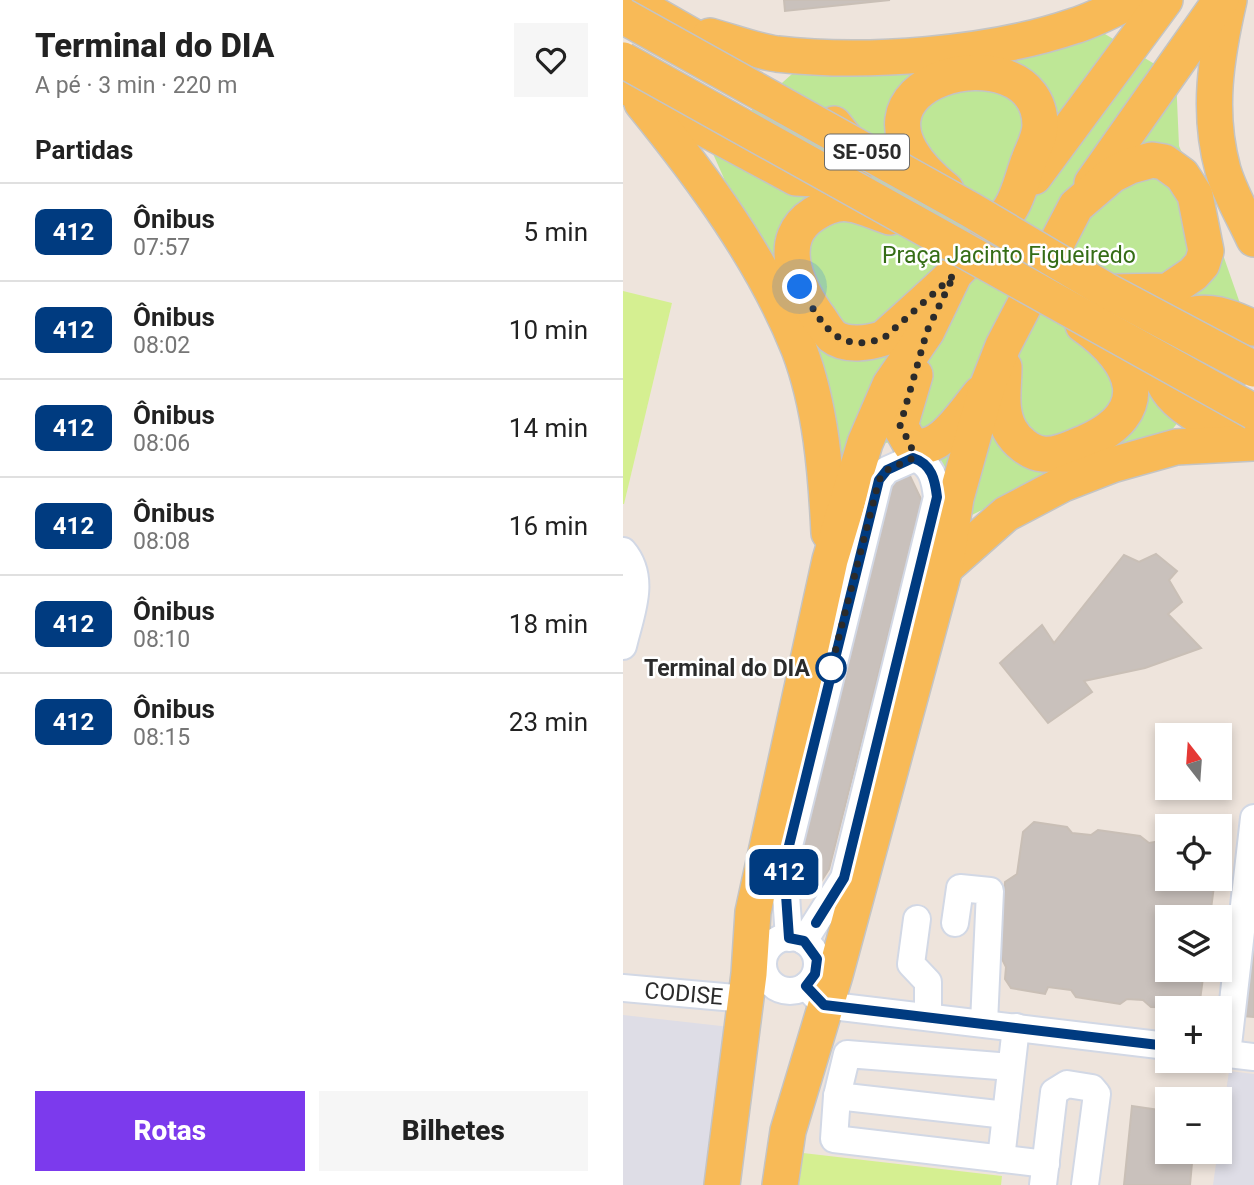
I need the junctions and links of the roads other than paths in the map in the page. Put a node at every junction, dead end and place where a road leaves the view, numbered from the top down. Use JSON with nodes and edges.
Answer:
{"nodes":[{"id":1,"x":629,"y":0,"type":"edge"},
{"id":2,"x":1133,"y":0,"type":"edge"},
{"id":3,"x":1165,"y":0,"type":"edge"},
{"id":4,"x":1221,"y":0,"type":"edge"},
{"id":5,"x":1229,"y":0,"type":"edge"},
{"id":6,"x":623,"y":16,"type":"edge"},
{"id":7,"x":682,"y":28,"type":"junction"},
{"id":8,"x":626,"y":78,"type":"edge"},
{"id":9,"x":1076,"y":206,"type":"junction"},
{"id":10,"x":1011,"y":208,"type":"junction"},
{"id":11,"x":971,"y":210,"type":"junction"},
{"id":12,"x":918,"y":226,"type":"junction"},
{"id":13,"x":1254,"y":239,"type":"edge"},
{"id":14,"x":954,"y":275,"type":"junction"},
{"id":15,"x":1109,"y":292,"type":"junction"},
{"id":16,"x":1054,"y":299,"type":"junction"},
{"id":17,"x":1254,"y":328,"type":"edge"},
{"id":18,"x":927,"y":331,"type":"junction"},
{"id":19,"x":1003,"y":346,"type":"junction"},
{"id":20,"x":1254,"y":369,"type":"edge"},
{"id":21,"x":987,"y":387,"type":"junction"},
{"id":22,"x":1254,"y":412,"type":"edge"},
{"id":23,"x":1254,"y":443,"type":"edge"},
{"id":24,"x":916,"y":450,"type":"junction"},
{"id":25,"x":623,"y":551,"type":"edge"},
{"id":26,"x":830,"y":560,"type":"junction"},
{"id":27,"x":945,"y":568,"type":"junction"},
{"id":28,"x":623,"y":646,"type":"edge"},
{"id":29,"x":1254,"y":818,"type":"edge"},
{"id":30,"x":917,"y":919,"type":"dead end"},
{"id":31,"x":955,"y":923,"type":"dead end"},
{"id":32,"x":796,"y":939,"type":"junction"},
{"id":33,"x":755,"y":970,"type":"junction"},
{"id":34,"x":820,"y":985,"type":"junction"},
{"id":35,"x":623,"y":988,"type":"edge"},
{"id":36,"x":1231,"y":996,"type":"edge"},
{"id":37,"x":928,"y":1017,"type":"junction"},
{"id":38,"x":983,"y":1023,"type":"junction"},
{"id":39,"x":1016,"y":1027,"type":"junction"},
{"id":40,"x":1155,"y":1044,"type":"edge"},
{"id":41,"x":1232,"y":1055,"type":"edge"},
{"id":42,"x":1254,"y":1057,"type":"edge"},
{"id":43,"x":1011,"y":1067,"type":"junction"},
{"id":44,"x":838,"y":1096,"type":"junction"},
{"id":45,"x":1006,"y":1115,"type":"junction"},
{"id":46,"x":1001,"y":1159,"type":"junction"},
{"id":47,"x":1044,"y":1175,"type":"edge"},
{"id":48,"x":722,"y":1185,"type":"edge"},
{"id":49,"x":780,"y":1185,"type":"edge"},
{"id":50,"x":1085,"y":1185,"type":"edge"}],
"edges":[{"from":1,"to":7,"type":"main road"},
{"from":2,"to":7,"type":"main road"},
{"from":3,"to":10,"type":"main road"},
{"from":4,"to":9,"type":"main road"},
{"from":5,"to":13,"type":"main road"},
{"from":6,"to":11,"type":"main road","number":"SE-050","bridge":true},
{"from":7,"to":8,"type":"main road"},
{"from":8,"to":12,"type":"main road","number":"SE-050","bridge":true},
{"from":8,"to":26,"type":"main road"},
{"from":9,"to":15,"type":"main road"},
{"from":9,"to":19,"type":"main road"},
{"from":10,"to":11,"type":"main road","bridge":true},
{"from":10,"to":14,"type":"main road"},
{"from":11,"to":15,"type":"main road","number":"SE-050","bridge":true},
{"from":12,"to":14,"type":"main road","bridge":true},
{"from":12,"to":16,"type":"main road","number":"SE-050","bridge":true},
{"from":14,"to":18,"type":"main road"},
{"from":15,"to":20,"type":"main road","bridge":true},
{"from":16,"to":19,"type":"main road","bridge":true},
{"from":16,"to":22,"type":"main road","bridge":true},
{"from":17,"to":23,"type":"main road"},
{"from":18,"to":24,"type":"main road"},
{"from":18,"to":26,"type":"main road"},
{"from":19,"to":21,"type":"main road"},
{"from":21,"to":24,"type":"main road"},
{"from":21,"to":27,"type":"main road"},
{"from":23,"to":27,"type":"main road"},
{"from":24,"to":32,"type":"street"},
{"from":24,"to":32,"type":"street"},
{"from":25,"to":28,"type":"street"},
{"from":26,"to":33,"type":"main road"},
{"from":27,"to":34,"type":"main road"},
{"from":29,"to":36,"type":"street"},
{"from":30,"to":37,"type":"street"},
{"from":31,"to":38,"type":"street"},
{"from":32,"to":33,"type":"street"},
{"from":32,"to":34,"type":"street"},
{"from":33,"to":34,"type":"street"},
{"from":33,"to":35,"type":"street","name":"CODISE"},
{"from":33,"to":48,"type":"main road"},
{"from":34,"to":37,"type":"street"},
{"from":34,"to":49,"type":"main road"},
{"from":37,"to":38,"type":"street"},
{"from":38,"to":39,"type":"street"},
{"from":39,"to":40,"type":"street"},
{"from":39,"to":43,"type":"street"},
{"from":41,"to":42,"type":"street"},
{"from":43,"to":44,"type":"street"},
{"from":43,"to":45,"type":"street"},
{"from":44,"to":45,"type":"street"},
{"from":44,"to":46,"type":"street"},
{"from":45,"to":46,"type":"street"},
{"from":46,"to":47,"type":"street"},
{"from":47,"to":50,"type":"street"}]}
